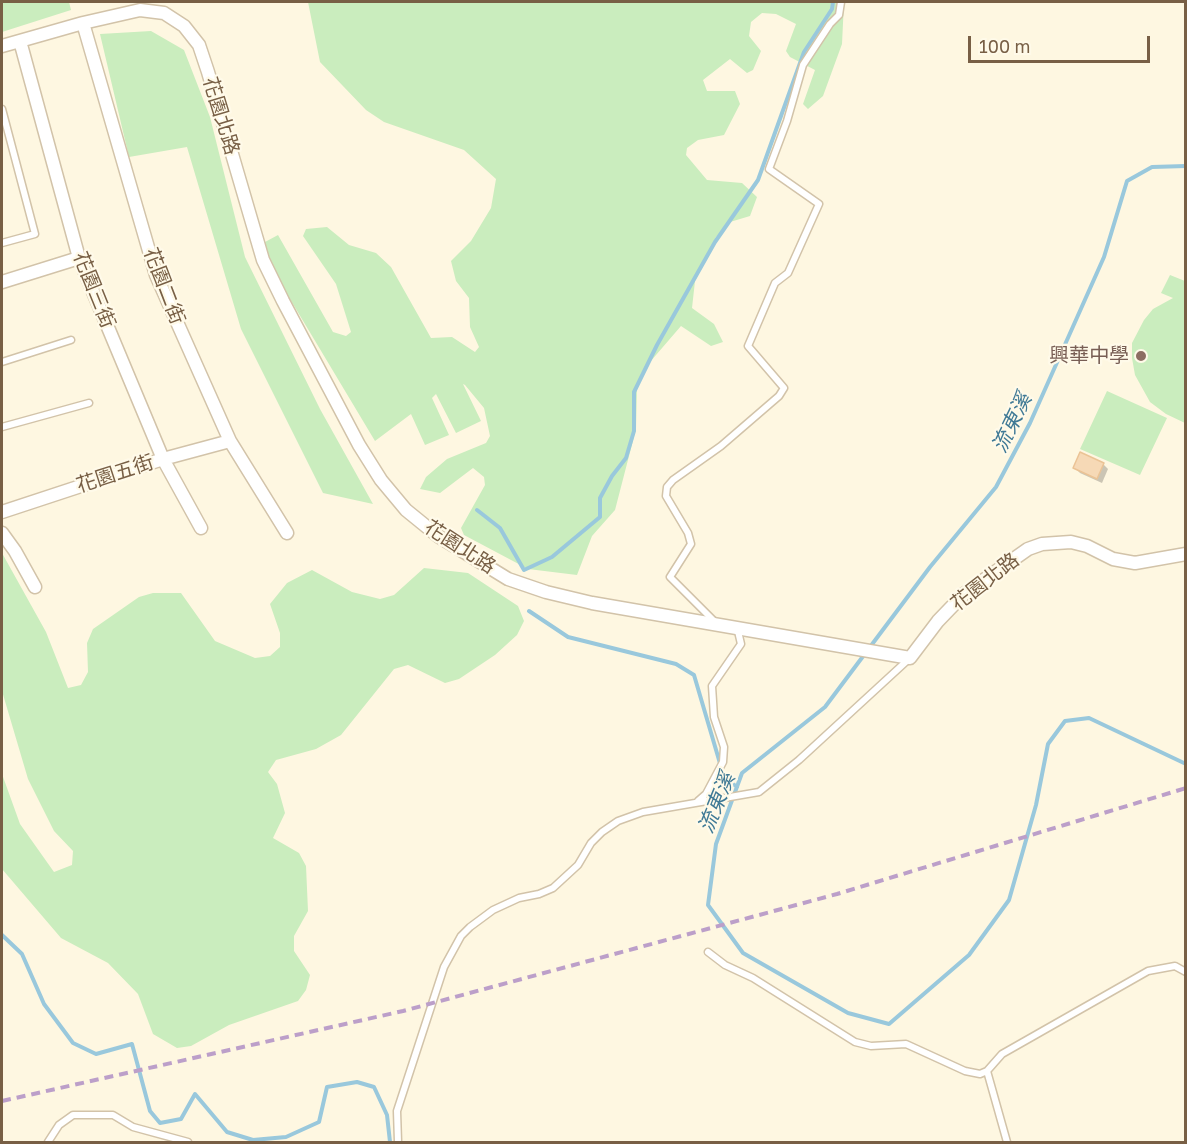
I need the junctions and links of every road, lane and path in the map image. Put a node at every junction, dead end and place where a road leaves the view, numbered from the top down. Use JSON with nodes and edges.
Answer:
{"nodes":[{"id":1,"x":841,"y":2,"type":"edge"},
{"id":2,"x":84,"y":23,"type":"junction"},
{"id":3,"x":20,"y":41,"type":"junction"},
{"id":4,"x":2,"y":46,"type":"edge"},
{"id":5,"x":2,"y":109,"type":"edge"},
{"id":6,"x":2,"y":243,"type":"edge"},
{"id":7,"x":79,"y":258,"type":"junction"},
{"id":8,"x":2,"y":282,"type":"edge"},
{"id":9,"x":71,"y":340,"type":"dead end"},
{"id":10,"x":2,"y":362,"type":"edge"},
{"id":11,"x":89,"y":403,"type":"dead end"},
{"id":12,"x":2,"y":427,"type":"edge"},
{"id":13,"x":230,"y":441,"type":"junction"},
{"id":14,"x":163,"y":459,"type":"junction"},
{"id":15,"x":2,"y":512,"type":"edge"},
{"id":16,"x":201,"y":528,"type":"dead end"},
{"id":17,"x":2,"y":533,"type":"edge"},
{"id":18,"x":286,"y":533,"type":"dead end"},
{"id":19,"x":1185,"y":554,"type":"edge"},
{"id":20,"x":35,"y":587,"type":"dead end"},
{"id":21,"x":716,"y":624,"type":"junction"},
{"id":22,"x":737,"y":627,"type":"junction"},
{"id":23,"x":910,"y":658,"type":"junction"},
{"id":24,"x":700,"y":801,"type":"junction"},
{"id":25,"x":708,"y":952,"type":"dead end"},
{"id":26,"x":1185,"y":972,"type":"edge"},
{"id":27,"x":987,"y":1071,"type":"junction"},
{"id":28,"x":49,"y":1142,"type":"edge"},
{"id":29,"x":188,"y":1143,"type":"edge"},
{"id":30,"x":398,"y":1143,"type":"edge"},
{"id":31,"x":1007,"y":1143,"type":"edge"}],
"edges":[{"from":1,"to":21,"type":"lane"},
{"from":2,"to":3,"type":"street","name":"花園北路"},
{"from":2,"to":13,"type":"street","name":"花園二街"},
{"from":2,"to":21,"type":"street","name":"花園北路"},
{"from":3,"to":4,"type":"street","name":"花園北路"},
{"from":3,"to":7,"type":"street","name":"花園三街"},
{"from":5,"to":6,"type":"lane"},
{"from":7,"to":8,"type":"street"},
{"from":7,"to":14,"type":"street","name":"花園三街"},
{"from":9,"to":10,"type":"lane"},
{"from":11,"to":12,"type":"lane"},
{"from":13,"to":14,"type":"street","name":"花園五街"},
{"from":13,"to":18,"type":"street","name":"花園二街"},
{"from":14,"to":15,"type":"street","name":"花園五街"},
{"from":14,"to":16,"type":"street","name":"花園三街"},
{"from":17,"to":20,"type":"street"},
{"from":19,"to":23,"type":"street","name":"花園北路"},
{"from":21,"to":22,"type":"street","name":"花園北路"},
{"from":22,"to":23,"type":"street","name":"花園北路"},
{"from":22,"to":24,"type":"lane"},
{"from":23,"to":24,"type":"lane"},
{"from":24,"to":30,"type":"lane"},
{"from":25,"to":27,"type":"lane"},
{"from":26,"to":27,"type":"lane"},
{"from":27,"to":31,"type":"lane"},
{"from":28,"to":29,"type":"lane"}]}
